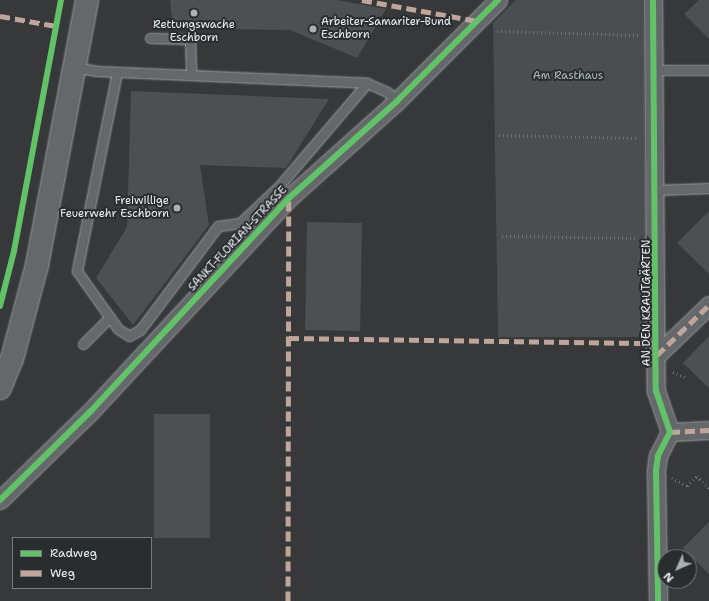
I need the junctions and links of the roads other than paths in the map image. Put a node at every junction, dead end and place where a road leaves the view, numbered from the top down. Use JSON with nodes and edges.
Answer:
{"nodes":[{"id":1,"x":88,"y":0,"type":"edge"},
{"id":2,"x":498,"y":0,"type":"edge"},
{"id":3,"x":653,"y":0,"type":"edge"},
{"id":4,"x":150,"y":38,"type":"dead end"},
{"id":5,"x":74,"y":67,"type":"junction"},
{"id":6,"x":656,"y":70,"type":"junction"},
{"id":7,"x":709,"y":70,"type":"edge"},
{"id":8,"x":117,"y":72,"type":"junction"},
{"id":9,"x":191,"y":75,"type":"junction"},
{"id":10,"x":367,"y":83,"type":"junction"},
{"id":11,"x":398,"y":101,"type":"junction"},
{"id":12,"x":709,"y":188,"type":"edge"},
{"id":13,"x":656,"y":190,"type":"junction"},
{"id":14,"x":709,"y":305,"type":"edge"},
{"id":15,"x":110,"y":317,"type":"junction"},
{"id":16,"x":83,"y":344,"type":"dead end"},
{"id":17,"x":657,"y":355,"type":"junction"},
{"id":18,"x":0,"y":388,"type":"edge"},
{"id":19,"x":709,"y":430,"type":"edge"},
{"id":20,"x":670,"y":432,"type":"junction"},
{"id":21,"x":0,"y":500,"type":"edge"},
{"id":22,"x":658,"y":601,"type":"edge"}],
"edges":[{"from":1,"to":5,"type":"main road"},
{"from":2,"to":11,"type":"street","name":"SANKT-FLORIAN-STRASSE"},
{"from":3,"to":6,"type":"street","name":"AN DEN KRAUTGÄRTEN"},
{"from":4,"to":9,"type":"lane"},
{"from":5,"to":8,"type":"lane"},
{"from":5,"to":18,"type":"main road"},
{"from":6,"to":7,"type":"lane"},
{"from":6,"to":13,"type":"street","name":"AN DEN KRAUTGÄRTEN"},
{"from":8,"to":9,"type":"lane"},
{"from":8,"to":15,"type":"lane"},
{"from":9,"to":10,"type":"lane"},
{"from":10,"to":11,"type":"lane"},
{"from":10,"to":15,"type":"lane"},
{"from":11,"to":21,"type":"street","name":"SANKT-FLORIAN-STRASSE"},
{"from":12,"to":13,"type":"lane"},
{"from":13,"to":17,"type":"street","name":"AN DEN KRAUTGÄRTEN"},
{"from":14,"to":17,"type":"street","name":"AN DEN KRAUTGÄRTEN"},
{"from":15,"to":16,"type":"lane"},
{"from":17,"to":20,"type":"street","name":"AN DEN KRAUTGÄRTEN"},
{"from":19,"to":20,"type":"street"},
{"from":20,"to":22,"type":"street"}]}
